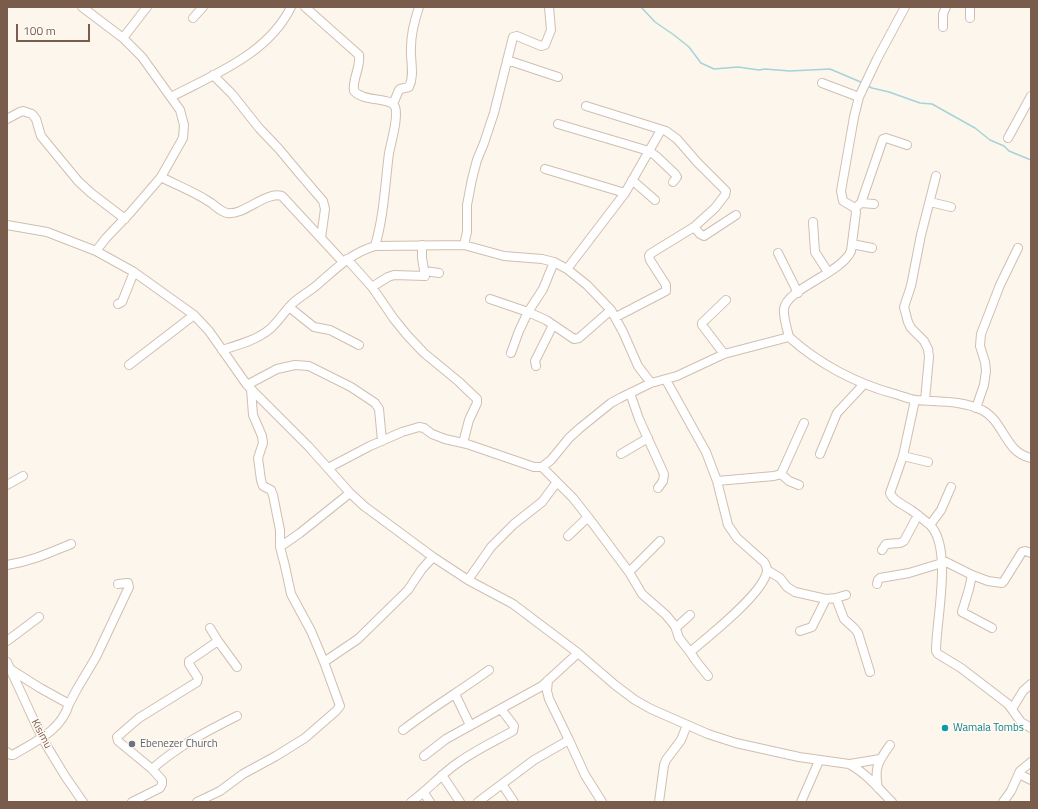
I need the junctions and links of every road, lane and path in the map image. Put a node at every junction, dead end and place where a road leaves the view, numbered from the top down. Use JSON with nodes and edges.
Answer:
{"nodes":[{"id":1,"x":82,"y":7,"type":"edge"},
{"id":2,"x":146,"y":7,"type":"edge"},
{"id":3,"x":203,"y":7,"type":"edge"},
{"id":4,"x":291,"y":7,"type":"edge"},
{"id":5,"x":305,"y":7,"type":"edge"},
{"id":6,"x":419,"y":7,"type":"edge"},
{"id":7,"x":549,"y":7,"type":"edge"},
{"id":8,"x":905,"y":7,"type":"edge"},
{"id":9,"x":946,"y":7,"type":"edge"},
{"id":10,"x":970,"y":7,"type":"edge"},
{"id":11,"x":193,"y":18,"type":"dead end"},
{"id":12,"x":970,"y":18,"type":"dead end"},
{"id":13,"x":943,"y":27,"type":"dead end"},
{"id":14,"x":123,"y":38,"type":"junction"},
{"id":15,"x":507,"y":60,"type":"junction"},
{"id":16,"x":213,"y":75,"type":"junction"},
{"id":17,"x":558,"y":77,"type":"dead end"},
{"id":18,"x":822,"y":83,"type":"dead end"},
{"id":19,"x":1031,"y":96,"type":"edge"},
{"id":20,"x":171,"y":97,"type":"junction"},
{"id":21,"x":859,"y":97,"type":"junction"},
{"id":22,"x":393,"y":104,"type":"junction"},
{"id":23,"x":586,"y":106,"type":"dead end"},
{"id":24,"x":7,"y":119,"type":"edge"},
{"id":25,"x":558,"y":124,"type":"dead end"},
{"id":26,"x":661,"y":130,"type":"junction"},
{"id":27,"x":1008,"y":138,"type":"dead end"},
{"id":28,"x":907,"y":145,"type":"dead end"},
{"id":29,"x":649,"y":151,"type":"junction"},
{"id":30,"x":545,"y":169,"type":"dead end"},
{"id":31,"x":936,"y":176,"type":"dead end"},
{"id":32,"x":161,"y":177,"type":"junction"},
{"id":33,"x":632,"y":180,"type":"junction"},
{"id":34,"x":673,"y":182,"type":"dead end"},
{"id":35,"x":625,"y":193,"type":"junction"},
{"id":36,"x":656,"y":200,"type":"dead end"},
{"id":37,"x":930,"y":202,"type":"junction"},
{"id":38,"x":874,"y":204,"type":"dead end"},
{"id":39,"x":858,"y":206,"type":"junction"},
{"id":40,"x":951,"y":207,"type":"dead end"},
{"id":41,"x":736,"y":215,"type":"dead end"},
{"id":42,"x":125,"y":219,"type":"junction"},
{"id":43,"x":813,"y":222,"type":"dead end"},
{"id":44,"x":7,"y":225,"type":"edge"},
{"id":45,"x":694,"y":226,"type":"junction"},
{"id":46,"x":321,"y":238,"type":"junction"},
{"id":47,"x":852,"y":244,"type":"junction"},
{"id":48,"x":422,"y":245,"type":"junction"},
{"id":49,"x":464,"y":245,"type":"junction"},
{"id":50,"x":375,"y":246,"type":"junction"},
{"id":51,"x":872,"y":248,"type":"dead end"},
{"id":52,"x":1018,"y":248,"type":"dead end"},
{"id":53,"x":96,"y":251,"type":"junction"},
{"id":54,"x":778,"y":253,"type":"dead end"},
{"id":55,"x":345,"y":261,"type":"junction"},
{"id":56,"x":554,"y":262,"type":"junction"},
{"id":57,"x":567,"y":269,"type":"junction"},
{"id":58,"x":424,"y":271,"type":"junction"},
{"id":59,"x":134,"y":272,"type":"junction"},
{"id":60,"x":828,"y":272,"type":"junction"},
{"id":61,"x":439,"y":273,"type":"dead end"},
{"id":62,"x":372,"y":288,"type":"junction"},
{"id":63,"x":798,"y":293,"type":"junction"},
{"id":64,"x":490,"y":299,"type":"dead end"},
{"id":65,"x":726,"y":300,"type":"dead end"},
{"id":66,"x":118,"y":304,"type":"dead end"},
{"id":67,"x":289,"y":307,"type":"junction"},
{"id":68,"x":611,"y":310,"type":"junction"},
{"id":69,"x":528,"y":312,"type":"junction"},
{"id":70,"x":194,"y":315,"type":"junction"},
{"id":71,"x":616,"y":317,"type":"junction"},
{"id":72,"x":553,"y":325,"type":"junction"},
{"id":73,"x":789,"y":337,"type":"junction"},
{"id":74,"x":359,"y":345,"type":"dead end"},
{"id":75,"x":222,"y":350,"type":"junction"},
{"id":76,"x":511,"y":354,"type":"dead end"},
{"id":77,"x":724,"y":354,"type":"junction"},
{"id":78,"x":129,"y":364,"type":"dead end"},
{"id":79,"x":536,"y":366,"type":"dead end"},
{"id":80,"x":666,"y":380,"type":"junction"},
{"id":81,"x":651,"y":383,"type":"junction"},
{"id":82,"x":864,"y":384,"type":"junction"},
{"id":83,"x":249,"y":387,"type":"junction"},
{"id":84,"x":630,"y":393,"type":"junction"},
{"id":85,"x":915,"y":400,"type":"junction"},
{"id":86,"x":925,"y":400,"type":"junction"},
{"id":87,"x":976,"y":408,"type":"junction"},
{"id":88,"x":804,"y":423,"type":"dead end"},
{"id":89,"x":648,"y":438,"type":"junction"},
{"id":90,"x":382,"y":441,"type":"junction"},
{"id":91,"x":463,"y":443,"type":"junction"},
{"id":92,"x":621,"y":454,"type":"dead end"},
{"id":93,"x":820,"y":454,"type":"dead end"},
{"id":94,"x":903,"y":456,"type":"junction"},
{"id":95,"x":1031,"y":458,"type":"edge"},
{"id":96,"x":928,"y":462,"type":"dead end"},
{"id":97,"x":542,"y":467,"type":"junction"},
{"id":98,"x":328,"y":468,"type":"junction"},
{"id":99,"x":781,"y":474,"type":"junction"},
{"id":100,"x":23,"y":476,"type":"dead end"},
{"id":101,"x":717,"y":481,"type":"junction"},
{"id":102,"x":557,"y":482,"type":"junction"},
{"id":103,"x":7,"y":485,"type":"edge"},
{"id":104,"x":798,"y":485,"type":"dead end"},
{"id":105,"x":951,"y":487,"type":"dead end"},
{"id":106,"x":658,"y":488,"type":"dead end"},
{"id":107,"x":350,"y":493,"type":"junction"},
{"id":108,"x":918,"y":515,"type":"junction"},
{"id":109,"x":588,"y":517,"type":"junction"},
{"id":110,"x":930,"y":525,"type":"junction"},
{"id":111,"x":568,"y":536,"type":"dead end"},
{"id":112,"x":660,"y":541,"type":"dead end"},
{"id":113,"x":71,"y":544,"type":"dead end"},
{"id":114,"x":280,"y":548,"type":"junction"},
{"id":115,"x":882,"y":550,"type":"dead end"},
{"id":116,"x":1031,"y":553,"type":"edge"},
{"id":117,"x":433,"y":557,"type":"junction"},
{"id":118,"x":942,"y":562,"type":"junction"},
{"id":119,"x":7,"y":565,"type":"edge"},
{"id":120,"x":767,"y":570,"type":"junction"},
{"id":121,"x":629,"y":572,"type":"junction"},
{"id":122,"x":972,"y":575,"type":"junction"},
{"id":123,"x":468,"y":580,"type":"junction"},
{"id":124,"x":118,"y":584,"type":"dead end"},
{"id":125,"x":877,"y":584,"type":"dead end"},
{"id":126,"x":846,"y":595,"type":"dead end"},
{"id":127,"x":836,"y":598,"type":"junction"},
{"id":128,"x":826,"y":599,"type":"junction"},
{"id":129,"x":690,"y":615,"type":"dead end"},
{"id":130,"x":39,"y":617,"type":"dead end"},
{"id":131,"x":675,"y":626,"type":"junction"},
{"id":132,"x":210,"y":628,"type":"dead end"},
{"id":133,"x":992,"y":628,"type":"dead end"},
{"id":134,"x":800,"y":631,"type":"dead end"},
{"id":135,"x":7,"y":641,"type":"edge"},
{"id":136,"x":218,"y":642,"type":"junction"},
{"id":137,"x":690,"y":652,"type":"junction"},
{"id":138,"x":578,"y":653,"type":"junction"},
{"id":139,"x":324,"y":662,"type":"junction"},
{"id":140,"x":9,"y":666,"type":"edge"},
{"id":141,"x":237,"y":667,"type":"dead end"},
{"id":142,"x":489,"y":670,"type":"dead end"},
{"id":143,"x":870,"y":672,"type":"dead end"},
{"id":144,"x":708,"y":676,"type":"dead end"},
{"id":145,"x":548,"y":680,"type":"junction"},
{"id":146,"x":1031,"y":684,"type":"edge"},
{"id":147,"x":455,"y":694,"type":"junction"},
{"id":148,"x":69,"y":704,"type":"junction"},
{"id":149,"x":501,"y":709,"type":"junction"},
{"id":150,"x":1012,"y":709,"type":"junction"},
{"id":151,"x":237,"y":716,"type":"dead end"},
{"id":152,"x":470,"y":725,"type":"junction"},
{"id":153,"x":687,"y":725,"type":"junction"},
{"id":154,"x":1031,"y":728,"type":"edge"},
{"id":155,"x":402,"y":730,"type":"dead end"},
{"id":156,"x":42,"y":738,"type":"junction"},
{"id":157,"x":570,"y":740,"type":"junction"},
{"id":158,"x":890,"y":745,"type":"dead end"},
{"id":159,"x":7,"y":752,"type":"edge"},
{"id":160,"x":424,"y":756,"type":"dead end"},
{"id":161,"x":880,"y":759,"type":"junction"},
{"id":162,"x":819,"y":761,"type":"junction"},
{"id":163,"x":1031,"y":762,"type":"edge"},
{"id":164,"x":849,"y":764,"type":"junction"},
{"id":165,"x":152,"y":769,"type":"junction"},
{"id":166,"x":1019,"y":774,"type":"junction"},
{"id":167,"x":442,"y":775,"type":"junction"},
{"id":168,"x":1031,"y":780,"type":"edge"},
{"id":169,"x":502,"y":784,"type":"junction"},
{"id":170,"x":878,"y":788,"type":"junction"},
{"id":171,"x":424,"y":793,"type":"junction"},
{"id":172,"x":83,"y":802,"type":"edge"},
{"id":173,"x":132,"y":802,"type":"edge"},
{"id":174,"x":197,"y":802,"type":"edge"},
{"id":175,"x":411,"y":802,"type":"edge"},
{"id":176,"x":430,"y":802,"type":"edge"},
{"id":177,"x":460,"y":802,"type":"edge"},
{"id":178,"x":478,"y":802,"type":"edge"},
{"id":179,"x":514,"y":802,"type":"edge"},
{"id":180,"x":602,"y":802,"type":"edge"},
{"id":181,"x":659,"y":802,"type":"edge"},
{"id":182,"x":801,"y":802,"type":"edge"},
{"id":183,"x":892,"y":802,"type":"edge"},
{"id":184,"x":1003,"y":802,"type":"edge"}],
"edges":[{"from":1,"to":14,"type":"street"},
{"from":2,"to":14,"type":"street"},
{"from":3,"to":11,"type":"street"},
{"from":4,"to":16,"type":"street"},
{"from":5,"to":22,"type":"street"},
{"from":6,"to":22,"type":"street"},
{"from":7,"to":15,"type":"street"},
{"from":8,"to":21,"type":"street"},
{"from":9,"to":13,"type":"street"},
{"from":10,"to":12,"type":"street"},
{"from":14,"to":20,"type":"street"},
{"from":15,"to":17,"type":"street"},
{"from":15,"to":49,"type":"street"},
{"from":16,"to":20,"type":"street"},
{"from":16,"to":46,"type":"street"},
{"from":18,"to":21,"type":"street"},
{"from":19,"to":27,"type":"street"},
{"from":20,"to":32,"type":"street"},
{"from":21,"to":39,"type":"street"},
{"from":22,"to":50,"type":"street"},
{"from":23,"to":26,"type":"street"},
{"from":24,"to":42,"type":"street"},
{"from":25,"to":29,"type":"street"},
{"from":26,"to":29,"type":"street"},
{"from":26,"to":45,"type":"street"},
{"from":28,"to":39,"type":"street"},
{"from":29,"to":33,"type":"street"},
{"from":29,"to":34,"type":"street"},
{"from":30,"to":35,"type":"street"},
{"from":31,"to":37,"type":"street"},
{"from":32,"to":42,"type":"street"},
{"from":32,"to":46,"type":"street"},
{"from":33,"to":35,"type":"street"},
{"from":33,"to":36,"type":"street"},
{"from":35,"to":57,"type":"street"},
{"from":37,"to":40,"type":"street"},
{"from":37,"to":86,"type":"street"},
{"from":38,"to":39,"type":"street"},
{"from":39,"to":47,"type":"street"},
{"from":41,"to":45,"type":"street"},
{"from":42,"to":53,"type":"street"},
{"from":43,"to":60,"type":"street"},
{"from":44,"to":53,"type":"street"},
{"from":45,"to":71,"type":"street"},
{"from":46,"to":55,"type":"street"},
{"from":47,"to":51,"type":"street"},
{"from":47,"to":60,"type":"street"},
{"from":48,"to":49,"type":"street"},
{"from":48,"to":50,"type":"street"},
{"from":48,"to":58,"type":"street"},
{"from":49,"to":56,"type":"street"},
{"from":50,"to":55,"type":"street"},
{"from":52,"to":87,"type":"street"},
{"from":53,"to":59,"type":"street"},
{"from":54,"to":63,"type":"street"},
{"from":55,"to":62,"type":"street"},
{"from":55,"to":67,"type":"street"},
{"from":56,"to":57,"type":"street"},
{"from":56,"to":69,"type":"street"},
{"from":57,"to":68,"type":"street"},
{"from":58,"to":61,"type":"street"},
{"from":58,"to":62,"type":"street"},
{"from":59,"to":66,"type":"street"},
{"from":59,"to":70,"type":"street"},
{"from":60,"to":63,"type":"street"},
{"from":62,"to":91,"type":"street"},
{"from":63,"to":73,"type":"street"},
{"from":64,"to":69,"type":"street"},
{"from":65,"to":77,"type":"street"},
{"from":67,"to":74,"type":"street"},
{"from":67,"to":75,"type":"street"},
{"from":68,"to":71,"type":"street"},
{"from":68,"to":72,"type":"street"},
{"from":69,"to":72,"type":"street"},
{"from":69,"to":76,"type":"street"},
{"from":70,"to":75,"type":"street"},
{"from":70,"to":78,"type":"street"},
{"from":71,"to":81,"type":"street"},
{"from":72,"to":79,"type":"street"},
{"from":73,"to":77,"type":"street"},
{"from":73,"to":82,"type":"street"},
{"from":75,"to":83,"type":"street"},
{"from":77,"to":80,"type":"street"},
{"from":80,"to":81,"type":"street"},
{"from":80,"to":101,"type":"street"},
{"from":81,"to":84,"type":"street"},
{"from":82,"to":85,"type":"street"},
{"from":82,"to":93,"type":"street"},
{"from":83,"to":90,"type":"street"},
{"from":83,"to":98,"type":"street"},
{"from":83,"to":114,"type":"street"},
{"from":84,"to":89,"type":"street"},
{"from":84,"to":97,"type":"street"},
{"from":85,"to":86,"type":"street"},
{"from":85,"to":94,"type":"street"},
{"from":86,"to":87,"type":"street"},
{"from":87,"to":95,"type":"street"},
{"from":88,"to":99,"type":"street"},
{"from":89,"to":92,"type":"street"},
{"from":89,"to":106,"type":"street"},
{"from":90,"to":91,"type":"street"},
{"from":90,"to":98,"type":"street"},
{"from":91,"to":97,"type":"street"},
{"from":94,"to":96,"type":"street"},
{"from":94,"to":108,"type":"street"},
{"from":97,"to":102,"type":"street"},
{"from":98,"to":107,"type":"street"},
{"from":99,"to":101,"type":"street"},
{"from":99,"to":104,"type":"street"},
{"from":100,"to":103,"type":"street"},
{"from":101,"to":120,"type":"street"},
{"from":102,"to":109,"type":"street"},
{"from":102,"to":123,"type":"street"},
{"from":105,"to":110,"type":"street"},
{"from":107,"to":114,"type":"street"},
{"from":107,"to":117,"type":"street"},
{"from":108,"to":110,"type":"street"},
{"from":108,"to":115,"type":"street"},
{"from":109,"to":111,"type":"street"},
{"from":109,"to":121,"type":"street"},
{"from":110,"to":118,"type":"street"},
{"from":112,"to":121,"type":"street"},
{"from":113,"to":119,"type":"street"},
{"from":114,"to":139,"type":"street"},
{"from":116,"to":122,"type":"street"},
{"from":117,"to":123,"type":"street"},
{"from":117,"to":139,"type":"street"},
{"from":118,"to":122,"type":"street"},
{"from":118,"to":125,"type":"street"},
{"from":118,"to":150,"type":"street"},
{"from":120,"to":128,"type":"street"},
{"from":120,"to":137,"type":"street"},
{"from":121,"to":131,"type":"street"},
{"from":122,"to":133,"type":"street"},
{"from":123,"to":138,"type":"street"},
{"from":124,"to":148,"type":"street"},
{"from":126,"to":127,"type":"street"},
{"from":127,"to":128,"type":"street"},
{"from":127,"to":143,"type":"street"},
{"from":128,"to":134,"type":"street"},
{"from":129,"to":131,"type":"street"},
{"from":130,"to":135,"type":"street"},
{"from":131,"to":137,"type":"street"},
{"from":132,"to":136,"type":"street"},
{"from":136,"to":141,"type":"street"},
{"from":136,"to":165,"type":"street"},
{"from":137,"to":144,"type":"street"},
{"from":138,"to":145,"type":"street"},
{"from":138,"to":153,"type":"street"},
{"from":139,"to":174,"type":"street"},
{"from":140,"to":148,"type":"street"},
{"from":140,"to":156,"type":"street","name":"Kisimu"},
{"from":142,"to":147,"type":"street"},
{"from":145,"to":149,"type":"street"},
{"from":145,"to":157,"type":"street"},
{"from":146,"to":150,"type":"street"},
{"from":147,"to":152,"type":"street"},
{"from":147,"to":155,"type":"street"},
{"from":148,"to":156,"type":"street"},
{"from":149,"to":152,"type":"street"},
{"from":149,"to":167,"type":"street"},
{"from":150,"to":154,"type":"street"},
{"from":151,"to":165,"type":"street"},
{"from":152,"to":160,"type":"street"},
{"from":153,"to":162,"type":"street"},
{"from":153,"to":181,"type":"street"},
{"from":156,"to":159,"type":"street"},
{"from":156,"to":172,"type":"street","name":"Kisimu"},
{"from":157,"to":169,"type":"street"},
{"from":157,"to":180,"type":"street"},
{"from":158,"to":161,"type":"street"},
{"from":161,"to":164,"type":"street"},
{"from":161,"to":170,"type":"street"},
{"from":162,"to":164,"type":"street"},
{"from":162,"to":182,"type":"street"},
{"from":163,"to":166,"type":"street"},
{"from":164,"to":170,"type":"street"},
{"from":165,"to":173,"type":"street"},
{"from":166,"to":168,"type":"street"},
{"from":166,"to":184,"type":"street"},
{"from":167,"to":171,"type":"street"},
{"from":167,"to":177,"type":"street"},
{"from":169,"to":178,"type":"street"},
{"from":169,"to":179,"type":"street"},
{"from":170,"to":183,"type":"street"},
{"from":171,"to":175,"type":"street"},
{"from":171,"to":176,"type":"street"}]}
